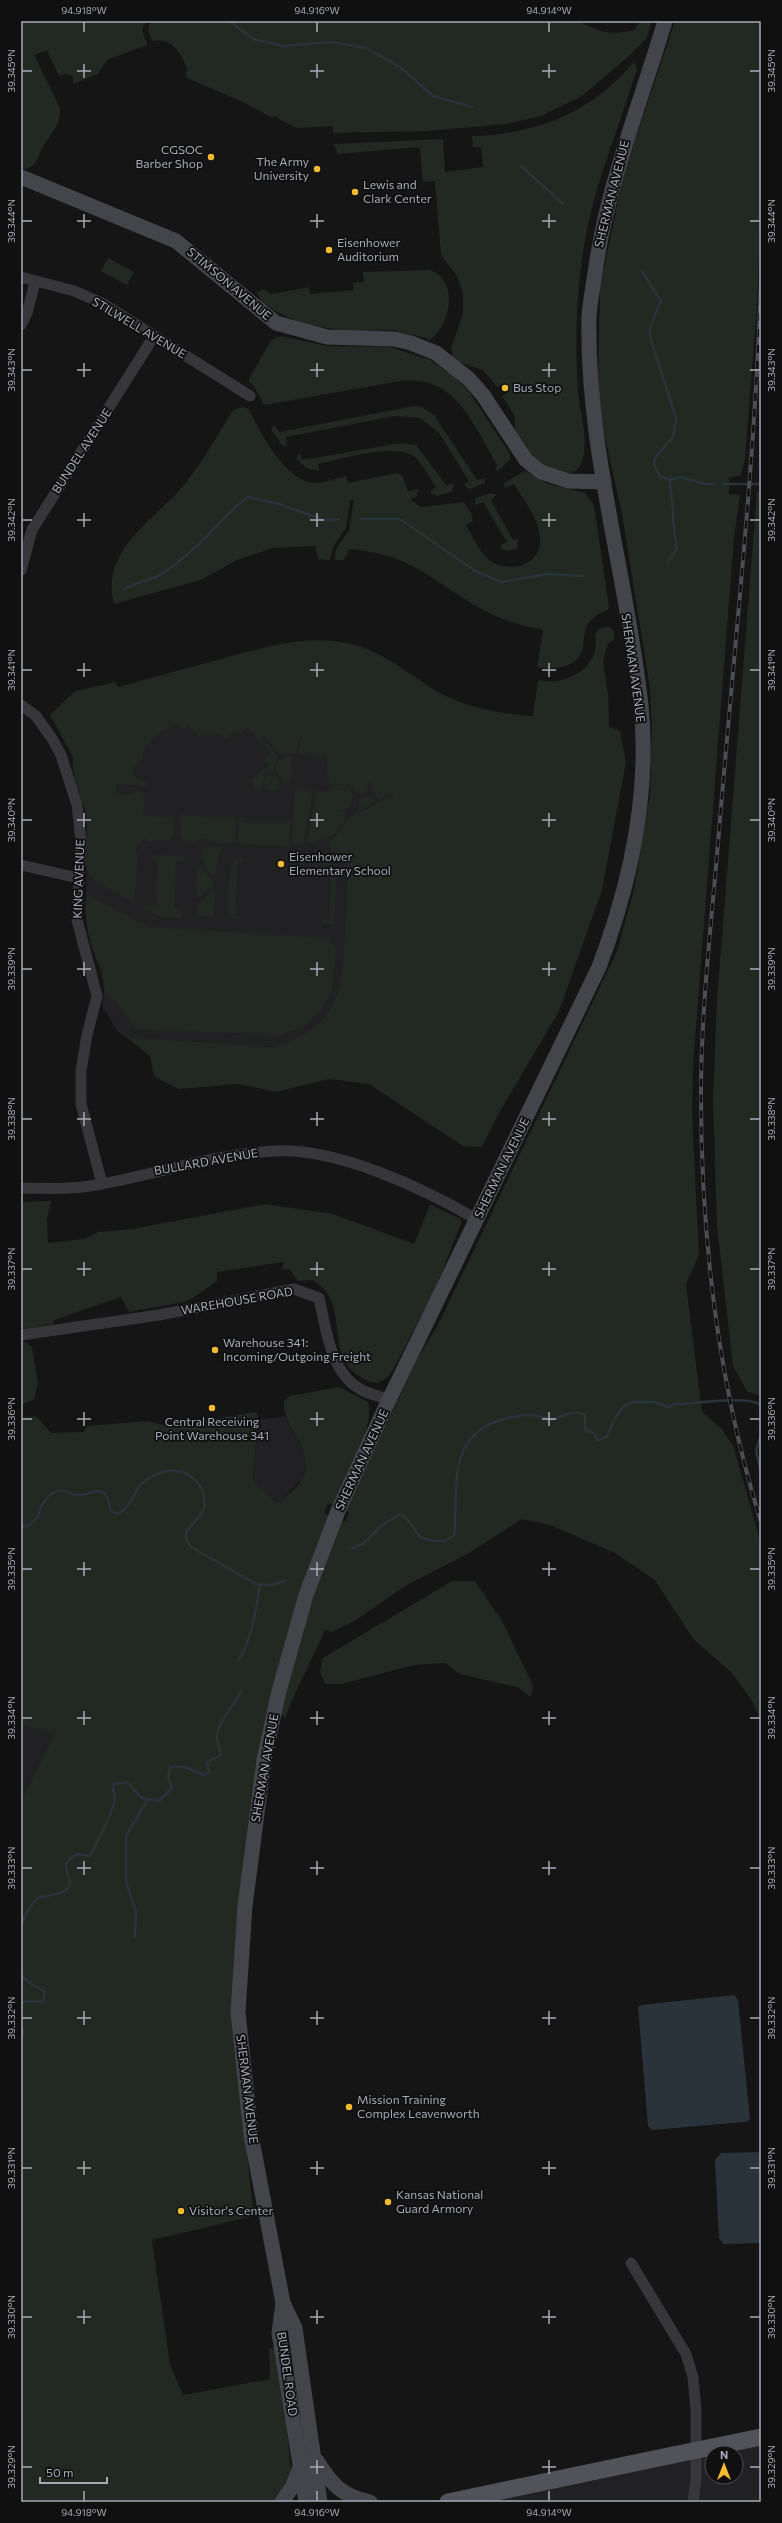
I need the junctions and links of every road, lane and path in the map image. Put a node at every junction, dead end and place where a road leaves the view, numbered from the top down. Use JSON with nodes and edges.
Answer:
{"nodes":[{"id":1,"x":665,"y":21,"type":"edge"},
{"id":2,"x":21,"y":177,"type":"edge"},
{"id":3,"x":21,"y":277,"type":"edge"},
{"id":4,"x":35,"y":282,"type":"junction"},
{"id":5,"x":21,"y":325,"type":"edge"},
{"id":6,"x":154,"y":336,"type":"junction"},
{"id":7,"x":250,"y":396,"type":"dead end"},
{"id":8,"x":604,"y":482,"type":"junction"},
{"id":9,"x":21,"y":570,"type":"edge"},
{"id":10,"x":21,"y":705,"type":"edge"},
{"id":11,"x":21,"y":865,"type":"edge"},
{"id":12,"x":78,"y":878,"type":"junction"},
{"id":13,"x":102,"y":1184,"type":"junction"},
{"id":14,"x":21,"y":1188,"type":"edge"},
{"id":15,"x":476,"y":1219,"type":"junction"},
{"id":16,"x":21,"y":1335,"type":"edge"},
{"id":17,"x":389,"y":1400,"type":"junction"},
{"id":18,"x":631,"y":2263,"type":"dead end"},
{"id":19,"x":283,"y":2303,"type":"junction"},
{"id":20,"x":761,"y":2437,"type":"edge"},
{"id":21,"x":314,"y":2457,"type":"junction"},
{"id":22,"x":301,"y":2466,"type":"junction"},
{"id":23,"x":282,"y":2502,"type":"edge"},
{"id":24,"x":306,"y":2502,"type":"edge"},
{"id":25,"x":320,"y":2502,"type":"edge"},
{"id":26,"x":370,"y":2502,"type":"edge"},
{"id":27,"x":448,"y":2502,"type":"edge"},
{"id":28,"x":693,"y":2502,"type":"edge"}],
"edges":[{"from":1,"to":8,"type":"street","name":"SHERMAN AVENUE"},
{"from":2,"to":8,"type":"street","name":"STIMSON AVENUE"},
{"from":3,"to":4,"type":"street","name":"STILWELL AVENUE"},
{"from":4,"to":5,"type":"street"},
{"from":4,"to":6,"type":"street","name":"STILWELL AVENUE"},
{"from":6,"to":7,"type":"street","name":"STILWELL AVENUE"},
{"from":6,"to":9,"type":"street","name":"BUNDEL AVENUE"},
{"from":8,"to":15,"type":"street","name":"SHERMAN AVENUE"},
{"from":10,"to":12,"type":"street","name":"KING AVENUE"},
{"from":11,"to":12,"type":"street"},
{"from":12,"to":13,"type":"street","name":"KING AVENUE"},
{"from":13,"to":14,"type":"street","name":"BULLARD AVENUE"},
{"from":13,"to":15,"type":"street","name":"BULLARD AVENUE"},
{"from":15,"to":17,"type":"street","name":"SHERMAN AVENUE"},
{"from":16,"to":17,"type":"street","name":"WAREHOUSE ROAD"},
{"from":17,"to":19,"type":"street","name":"SHERMAN AVENUE"},
{"from":18,"to":28,"type":"street"},
{"from":19,"to":21,"type":"street","name":"BUNDEL ROAD"},
{"from":19,"to":22,"type":"street","name":"BUNDEL ROAD"},
{"from":20,"to":27,"type":"main road","bridge":true},
{"from":21,"to":25,"type":"street","name":"BUNDEL ROAD"},
{"from":21,"to":26,"type":"street"},
{"from":22,"to":23,"type":"street"},
{"from":22,"to":24,"type":"street","name":"BUNDEL ROAD"}]}
